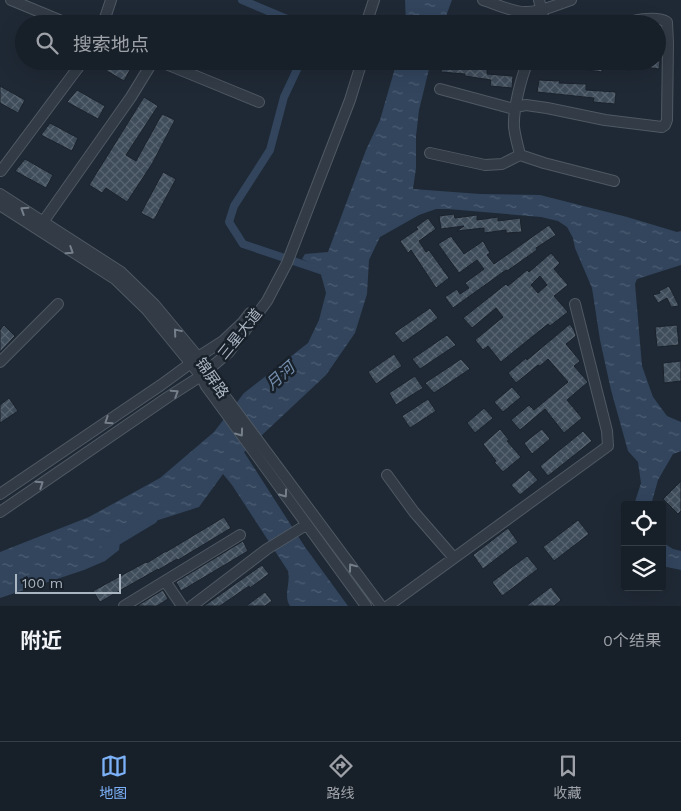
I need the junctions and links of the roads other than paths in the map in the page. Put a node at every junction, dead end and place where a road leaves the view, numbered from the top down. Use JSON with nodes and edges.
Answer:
{"nodes":[{"id":1,"x":11,"y":0,"type":"edge"},
{"id":2,"x":111,"y":0,"type":"edge"},
{"id":3,"x":374,"y":0,"type":"edge"},
{"id":4,"x":381,"y":0,"type":"edge"},
{"id":5,"x":483,"y":0,"type":"edge"},
{"id":6,"x":572,"y":0,"type":"edge"},
{"id":7,"x":540,"y":5,"type":"edge"},
{"id":8,"x":47,"y":15,"type":"edge"},
{"id":9,"x":106,"y":15,"type":"edge"},
{"id":10,"x":369,"y":15,"type":"edge"},
{"id":11,"x":376,"y":15,"type":"edge"},
{"id":12,"x":666,"y":22,"type":"edge"},
{"id":13,"x":76,"y":70,"type":"edge"},
{"id":14,"x":148,"y":70,"type":"edge"},
{"id":15,"x":181,"y":70,"type":"edge"},
{"id":16,"x":351,"y":70,"type":"edge"},
{"id":17,"x":359,"y":70,"type":"edge"},
{"id":18,"x":525,"y":70,"type":"edge"},
{"id":19,"x":440,"y":89,"type":"dead end"},
{"id":20,"x":259,"y":102,"type":"dead end"},
{"id":21,"x":516,"y":107,"type":"junction"},
{"id":22,"x":430,"y":153,"type":"dead end"},
{"id":23,"x":520,"y":155,"type":"junction"},
{"id":24,"x":1,"y":171,"type":"dead end"},
{"id":25,"x":614,"y":182,"type":"dead end"},
{"id":26,"x":0,"y":194,"type":"edge"},
{"id":27,"x":0,"y":205,"type":"edge"},
{"id":28,"x":43,"y":222,"type":"junction"},
{"id":29,"x":285,"y":259,"type":"junction"},
{"id":30,"x":58,"y":304,"type":"dead end"},
{"id":31,"x":575,"y":304,"type":"dead end"},
{"id":32,"x":195,"y":360,"type":"junction"},
{"id":33,"x":0,"y":362,"type":"edge"},
{"id":34,"x":205,"y":373,"type":"junction"},
{"id":35,"x":259,"y":451,"type":"junction"},
{"id":36,"x":387,"y":475,"type":"dead end"},
{"id":37,"x":0,"y":494,"type":"edge"},
{"id":38,"x":0,"y":512,"type":"edge"},
{"id":39,"x":306,"y":525,"type":"junction"},
{"id":40,"x":240,"y":535,"type":"dead end"},
{"id":41,"x":454,"y":558,"type":"junction"},
{"id":42,"x":165,"y":581,"type":"junction"},
{"id":43,"x":124,"y":606,"type":"edge"},
{"id":44,"x":182,"y":606,"type":"edge"},
{"id":45,"x":192,"y":606,"type":"edge"},
{"id":46,"x":366,"y":606,"type":"edge"},
{"id":47,"x":381,"y":606,"type":"edge"},
{"id":48,"x":388,"y":606,"type":"edge"}],
"edges":[{"from":1,"to":8,"type":"street"},
{"from":2,"to":9,"type":"street"},
{"from":3,"to":10,"type":"street"},
{"from":4,"to":11,"type":"street"},
{"from":5,"to":7,"type":"street"},
{"from":6,"to":7,"type":"street"},
{"from":12,"to":21,"type":"street"},
{"from":13,"to":24,"type":"street"},
{"from":14,"to":28,"type":"street"},
{"from":15,"to":20,"type":"street"},
{"from":16,"to":29,"type":"street","name":"三星大道"},
{"from":17,"to":29,"type":"street","name":"三星大道"},
{"from":18,"to":21,"type":"street"},
{"from":19,"to":21,"type":"street"},
{"from":21,"to":23,"type":"street"},
{"from":22,"to":23,"type":"street"},
{"from":23,"to":25,"type":"street"},
{"from":28,"to":26,"type":"street","name":"锦屏路","one_way":true},
{"from":27,"to":32,"type":"street","name":"锦屏路","one_way":true},
{"from":32,"to":28,"type":"street","name":"锦屏路","one_way":true},
{"from":29,"to":32,"type":"street","name":"三星大道"},
{"from":29,"to":34,"type":"street","name":"三星大道"},
{"from":30,"to":33,"type":"street"},
{"from":31,"to":41,"type":"street"},
{"from":32,"to":34,"type":"street","name":"锦屏路"},
{"from":32,"to":37,"type":"street","name":"三星大道","one_way":true},
{"from":34,"to":35,"type":"street","name":"锦屏路"},
{"from":38,"to":34,"type":"street","name":"三星大道","one_way":true},
{"from":35,"to":39,"type":"street","name":"锦屏路","one_way":true},
{"from":47,"to":35,"type":"street","name":"锦屏路","one_way":true},
{"from":36,"to":41,"type":"street"},
{"from":39,"to":45,"type":"street"},
{"from":39,"to":46,"type":"street","name":"锦屏路"},
{"from":40,"to":42,"type":"street"},
{"from":41,"to":48,"type":"street"},
{"from":42,"to":43,"type":"street"},
{"from":42,"to":44,"type":"street"}]}
